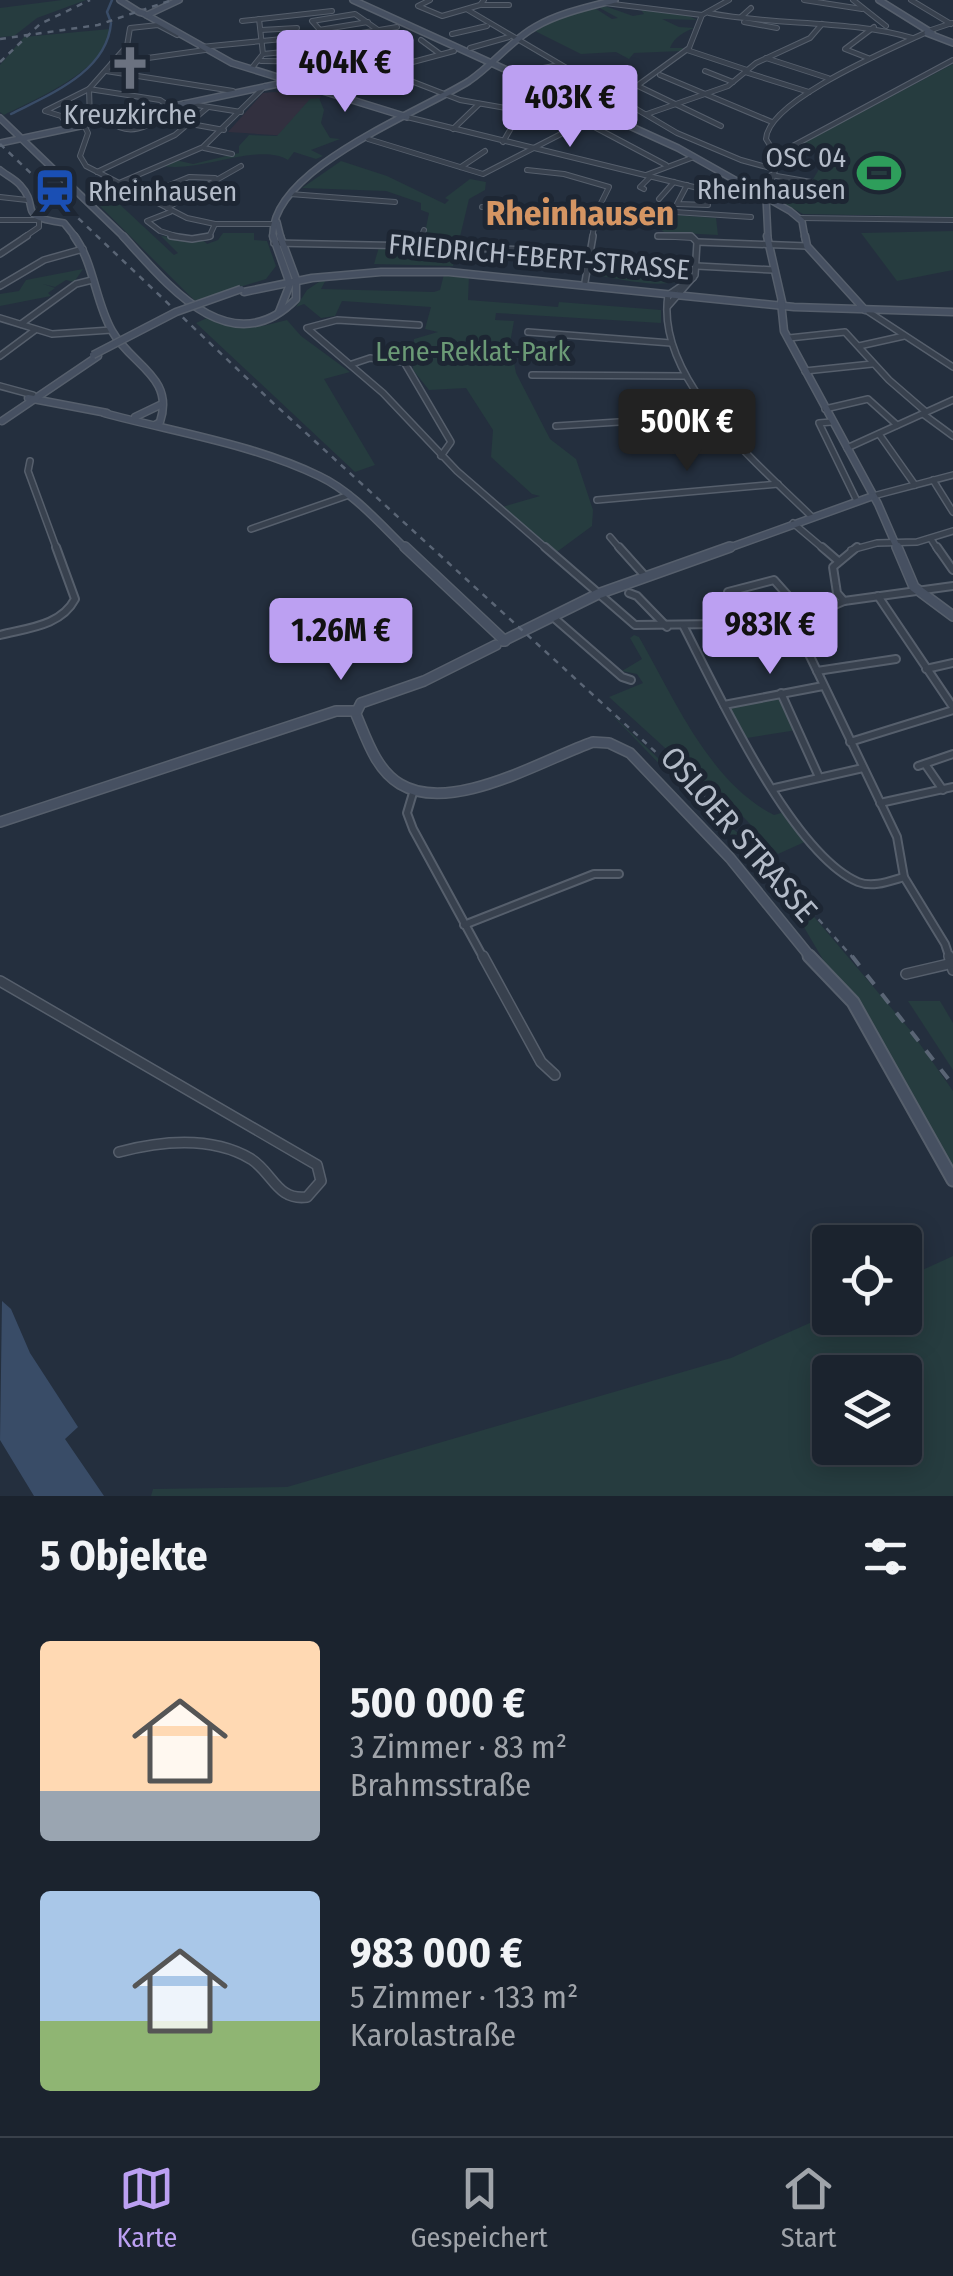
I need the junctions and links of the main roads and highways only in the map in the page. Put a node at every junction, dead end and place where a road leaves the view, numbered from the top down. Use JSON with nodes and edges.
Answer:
{"nodes":[{"id":1,"x":120,"y":0,"type":"edge"},
{"id":2,"x":178,"y":0,"type":"edge"},
{"id":3,"x":353,"y":0,"type":"edge"},
{"id":4,"x":615,"y":0,"type":"edge"},
{"id":5,"x":879,"y":0,"type":"edge"},
{"id":6,"x":143,"y":13,"type":"junction"},
{"id":7,"x":953,"y":43,"type":"edge"},
{"id":8,"x":478,"y":56,"type":"junction"},
{"id":9,"x":502,"y":57,"type":"junction"},
{"id":10,"x":494,"y":64,"type":"junction"},
{"id":11,"x":506,"y":69,"type":"junction"},
{"id":12,"x":484,"y":70,"type":"junction"},
{"id":13,"x":295,"y":81,"type":"junction"},
{"id":14,"x":0,"y":118,"type":"edge"},
{"id":15,"x":407,"y":118,"type":"junction"},
{"id":16,"x":24,"y":140,"type":"junction"},
{"id":17,"x":0,"y":143,"type":"edge"},
{"id":18,"x":0,"y":170,"type":"edge"},
{"id":19,"x":766,"y":197,"type":"junction"},
{"id":20,"x":288,"y":265,"type":"junction"},
{"id":21,"x":320,"y":273,"type":"junction"},
{"id":22,"x":294,"y":278,"type":"junction"},
{"id":23,"x":586,"y":282,"type":"junction"},
{"id":24,"x":271,"y":283,"type":"junction"},
{"id":25,"x":295,"y":291,"type":"junction"},
{"id":26,"x":676,"y":291,"type":"junction"},
{"id":27,"x":852,"y":297,"type":"junction"},
{"id":28,"x":842,"y":305,"type":"junction"},
{"id":29,"x":780,"y":306,"type":"junction"},
{"id":30,"x":864,"y":308,"type":"junction"},
{"id":31,"x":894,"y":310,"type":"junction"},
{"id":32,"x":952,"y":314,"type":"edge"},
{"id":33,"x":157,"y":383,"type":"junction"},
{"id":34,"x":33,"y":397,"type":"junction"},
{"id":35,"x":160,"y":405,"type":"junction"},
{"id":36,"x":136,"y":417,"type":"junction"},
{"id":37,"x":1,"y":421,"type":"edge"},
{"id":38,"x":155,"y":423,"type":"junction"},
{"id":39,"x":872,"y":496,"type":"junction"},
{"id":40,"x":953,"y":616,"type":"edge"},
{"id":41,"x":500,"y":643,"type":"junction"},
{"id":42,"x":353,"y":708,"type":"junction"},
{"id":43,"x":0,"y":822,"type":"edge"},
{"id":44,"x":953,"y":1180,"type":"edge"}],
"edges":[{"from":1,"to":6,"type":"main road"},
{"from":2,"to":6,"type":"main road"},
{"from":3,"to":8,"type":"main road"},
{"from":4,"to":9,"type":"main road"},
{"from":5,"to":7,"type":"main road"},
{"from":6,"to":13,"type":"main road"},
{"from":8,"to":9,"type":"main road"},
{"from":8,"to":10,"type":"main road"},
{"from":8,"to":12,"type":"main road"},
{"from":9,"to":10,"type":"main road"},
{"from":9,"to":11,"type":"main road"},
{"from":10,"to":11,"type":"main road"},
{"from":10,"to":12,"type":"main road"},
{"from":11,"to":12,"type":"main road"},
{"from":11,"to":19,"type":"main road"},
{"from":12,"to":15,"type":"main road"},
{"from":13,"to":15,"type":"main road"},
{"from":13,"to":16,"type":"main road"},
{"from":14,"to":16,"type":"main road"},
{"from":15,"to":20,"type":"main road"},
{"from":16,"to":17,"type":"main road"},
{"from":16,"to":25,"type":"main road"},
{"from":18,"to":33,"type":"main road"},
{"from":19,"to":27,"type":"main road"},
{"from":19,"to":29,"type":"main road"},
{"from":20,"to":21,"type":"main road"},
{"from":20,"to":22,"type":"main road"},
{"from":20,"to":24,"type":"main road"},
{"from":21,"to":22,"type":"main road","name":"FRIEDRICH-EBERT-STRASSE"},
{"from":21,"to":23,"type":"main road","name":"FRIEDRICH-EBERT-STRASSE"},
{"from":21,"to":23,"type":"main road","name":"FRIEDRICH-EBERT-STRASSE"},
{"from":21,"to":25,"type":"main road"},
{"from":22,"to":24,"type":"main road","name":"FRIEDRICH-EBERT-STRASSE"},
{"from":22,"to":25,"type":"main road"},
{"from":23,"to":26,"type":"main road","name":"FRIEDRICH-EBERT-STRASSE"},
{"from":24,"to":25,"type":"main road"},
{"from":24,"to":34,"type":"main road","name":"FRIEDRICH-EBERT-STRASSE","bridge":true},
{"from":26,"to":29,"type":"main road","name":"FRIEDRICH-EBERT-STRASSE"},
{"from":26,"to":29,"type":"main road","name":"FRIEDRICH-EBERT-STRASSE"},
{"from":27,"to":28,"type":"main road"},
{"from":27,"to":30,"type":"main road"},
{"from":28,"to":29,"type":"main road","name":"FRIEDRICH-EBERT-STRASSE"},
{"from":28,"to":30,"type":"main road","name":"FRIEDRICH-EBERT-STRASSE"},
{"from":29,"to":30,"type":"main road","name":"FRIEDRICH-EBERT-STRASSE"},
{"from":29,"to":39,"type":"main road"},
{"from":30,"to":31,"type":"main road","name":"FRIEDRICH-EBERT-STRASSE"},
{"from":30,"to":31,"type":"main road","name":"FRIEDRICH-EBERT-STRASSE"},
{"from":31,"to":32,"type":"main road","name":"FRIEDRICH-EBERT-STRASSE"},
{"from":33,"to":35,"type":"main road"},
{"from":33,"to":38,"type":"main road"},
{"from":34,"to":36,"type":"main road"},
{"from":34,"to":37,"type":"main road","name":"FRIEDRICH-EBERT-STRASSE"},
{"from":35,"to":36,"type":"main road"},
{"from":35,"to":38,"type":"main road"},
{"from":36,"to":38,"type":"main road"},
{"from":38,"to":41,"type":"main road"},
{"from":39,"to":40,"type":"main road"},
{"from":39,"to":41,"type":"main road"},
{"from":41,"to":42,"type":"main road"},
{"from":42,"to":43,"type":"main road"},
{"from":42,"to":44,"type":"main road","name":"OSLOER STRASSE"}]}
